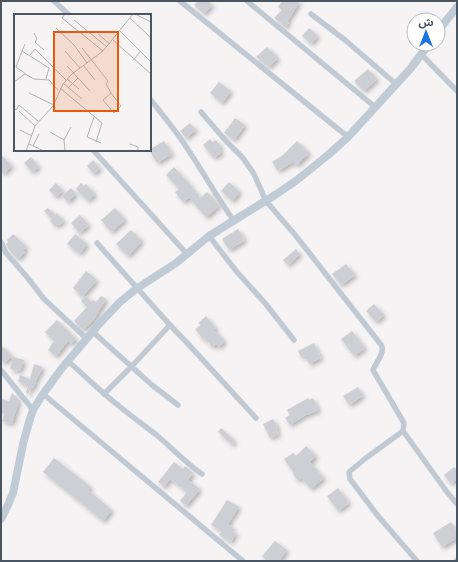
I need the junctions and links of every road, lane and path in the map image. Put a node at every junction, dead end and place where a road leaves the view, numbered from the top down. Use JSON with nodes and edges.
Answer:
{"nodes":[{"id":1,"x":54,"y":1,"type":"edge"},
{"id":2,"x":180,"y":1,"type":"edge"},
{"id":3,"x":247,"y":1,"type":"edge"},
{"id":4,"x":457,"y":7,"type":"edge"},
{"id":5,"x":69,"y":14,"type":"edge"},
{"id":6,"x":311,"y":14,"type":"dead end"},
{"id":7,"x":446,"y":21,"type":"edge"},
{"id":8,"x":424,"y":52,"type":"edge"},
{"id":9,"x":422,"y":55,"type":"junction"},
{"id":10,"x":396,"y":84,"type":"junction"},
{"id":11,"x":457,"y":91,"type":"edge"},
{"id":12,"x":151,"y":100,"type":"edge"},
{"id":13,"x":375,"y":107,"type":"junction"},
{"id":14,"x":201,"y":112,"type":"dead end"},
{"id":15,"x":348,"y":137,"type":"junction"},
{"id":16,"x":94,"y":151,"type":"edge"},
{"id":17,"x":266,"y":201,"type":"junction"},
{"id":18,"x":234,"y":221,"type":"junction"},
{"id":19,"x":209,"y":236,"type":"junction"},
{"id":20,"x":1,"y":242,"type":"edge"},
{"id":21,"x":97,"y":244,"type":"dead end"},
{"id":22,"x":187,"y":254,"type":"junction"},
{"id":23,"x":136,"y":289,"type":"junction"},
{"id":24,"x":170,"y":326,"type":"junction"},
{"id":25,"x":93,"y":332,"type":"junction"},
{"id":26,"x":87,"y":339,"type":"junction"},
{"id":27,"x":294,"y":340,"type":"dead end"},
{"id":28,"x":68,"y":361,"type":"junction"},
{"id":29,"x":132,"y":366,"type":"junction"},
{"id":30,"x":1,"y":370,"type":"edge"},
{"id":31,"x":43,"y":394,"type":"junction"},
{"id":32,"x":104,"y":394,"type":"junction"},
{"id":33,"x":178,"y":405,"type":"dead end"},
{"id":34,"x":33,"y":410,"type":"junction"},
{"id":35,"x":256,"y":418,"type":"dead end"},
{"id":36,"x":403,"y":431,"type":"junction"},
{"id":37,"x":202,"y":474,"type":"dead end"},
{"id":38,"x":457,"y":504,"type":"edge"},
{"id":39,"x":2,"y":515,"type":"edge"},
{"id":40,"x":243,"y":561,"type":"edge"},
{"id":41,"x":416,"y":561,"type":"edge"}],
"edges":[{"from":1,"to":5,"type":"street"},
{"from":2,"to":15,"type":"street"},
{"from":3,"to":13,"type":"street"},
{"from":4,"to":7,"type":"street"},
{"from":6,"to":10,"type":"street"},
{"from":8,"to":9,"type":"street"},
{"from":9,"to":10,"type":"street"},
{"from":9,"to":11,"type":"street"},
{"from":10,"to":13,"type":"street"},
{"from":12,"to":18,"type":"street"},
{"from":13,"to":15,"type":"street"},
{"from":14,"to":17,"type":"street"},
{"from":15,"to":17,"type":"street"},
{"from":16,"to":22,"type":"street"},
{"from":17,"to":18,"type":"street"},
{"from":17,"to":36,"type":"street"},
{"from":18,"to":19,"type":"street"},
{"from":19,"to":22,"type":"street"},
{"from":19,"to":27,"type":"street"},
{"from":20,"to":26,"type":"street"},
{"from":21,"to":23,"type":"street"},
{"from":22,"to":23,"type":"street"},
{"from":23,"to":24,"type":"street"},
{"from":23,"to":25,"type":"street"},
{"from":24,"to":29,"type":"street"},
{"from":24,"to":35,"type":"street"},
{"from":25,"to":26,"type":"street"},
{"from":25,"to":29,"type":"street"},
{"from":26,"to":28,"type":"street"},
{"from":28,"to":31,"type":"street"},
{"from":28,"to":32,"type":"street"},
{"from":29,"to":32,"type":"street"},
{"from":29,"to":33,"type":"street"},
{"from":30,"to":34,"type":"street"},
{"from":31,"to":34,"type":"street"},
{"from":31,"to":40,"type":"street"},
{"from":32,"to":37,"type":"street"},
{"from":34,"to":39,"type":"street"},
{"from":36,"to":38,"type":"street"},
{"from":36,"to":41,"type":"street"}]}
